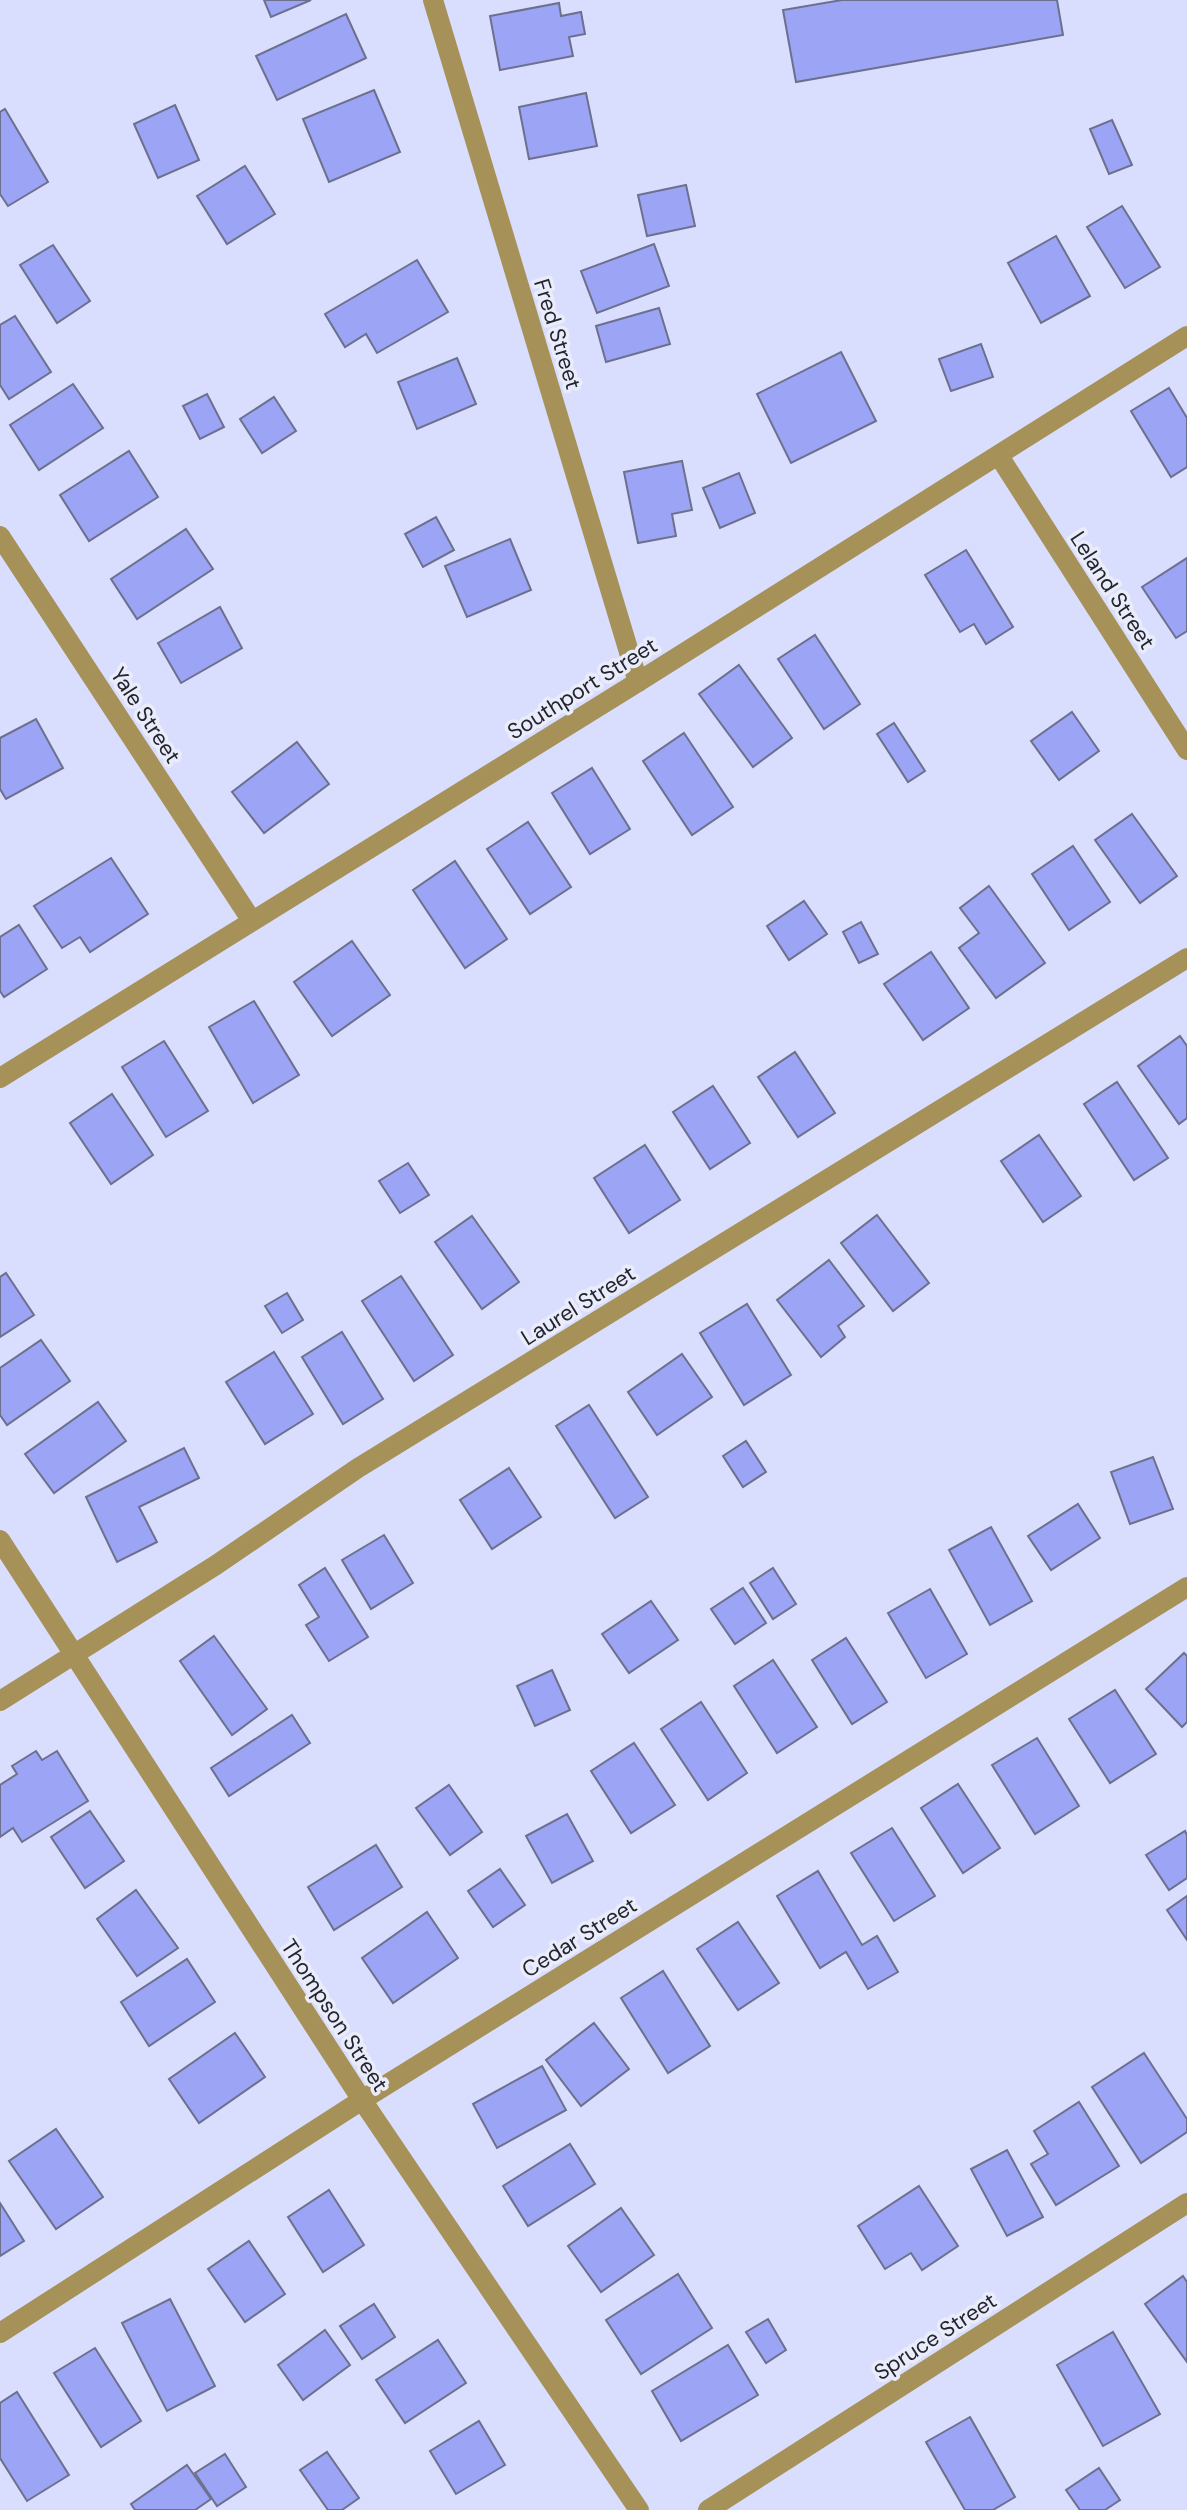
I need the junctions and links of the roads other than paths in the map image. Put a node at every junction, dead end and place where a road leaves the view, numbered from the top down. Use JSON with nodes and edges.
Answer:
{"nodes":[{"id":1,"x":433,"y":0,"type":"edge"},
{"id":2,"x":1187,"y":336,"type":"edge"},
{"id":3,"x":999,"y":456,"type":"junction"},
{"id":4,"x":0,"y":536,"type":"edge"},
{"id":5,"x":638,"y":682,"type":"junction"},
{"id":6,"x":1187,"y":750,"type":"edge"},
{"id":7,"x":252,"y":921,"type":"junction"},
{"id":8,"x":1187,"y":958,"type":"edge"},
{"id":9,"x":0,"y":1078,"type":"edge"},
{"id":10,"x":0,"y":1540,"type":"edge"},
{"id":11,"x":1187,"y":1587,"type":"edge"},
{"id":12,"x":73,"y":1654,"type":"junction"},
{"id":13,"x":0,"y":1701,"type":"edge"},
{"id":14,"x":362,"y":2100,"type":"junction"},
{"id":15,"x":1187,"y":2203,"type":"edge"},
{"id":16,"x":0,"y":2333,"type":"edge"},
{"id":17,"x":639,"y":2510,"type":"edge"},
{"id":18,"x":708,"y":2510,"type":"edge"}],
"edges":[{"from":1,"to":5,"type":"street","name":"Fred Street"},
{"from":2,"to":3,"type":"street","name":"Southport Street"},
{"from":3,"to":5,"type":"street","name":"Southport Street"},
{"from":3,"to":6,"type":"street","name":"Leland Street"},
{"from":4,"to":7,"type":"street","name":"Yale Street"},
{"from":5,"to":7,"type":"street","name":"Southport Street"},
{"from":7,"to":9,"type":"street","name":"Southport Street"},
{"from":8,"to":12,"type":"street","name":"Laurel Street"},
{"from":10,"to":12,"type":"street","name":"Thompson Street"},
{"from":11,"to":14,"type":"street","name":"Cedar Street"},
{"from":12,"to":13,"type":"street","name":"Laurel Street"},
{"from":12,"to":14,"type":"street","name":"Thompson Street"},
{"from":14,"to":16,"type":"street","name":"Cedar Street"},
{"from":14,"to":17,"type":"street","name":"Thompson Street"},
{"from":15,"to":18,"type":"street","name":"Spruce Street"}]}
